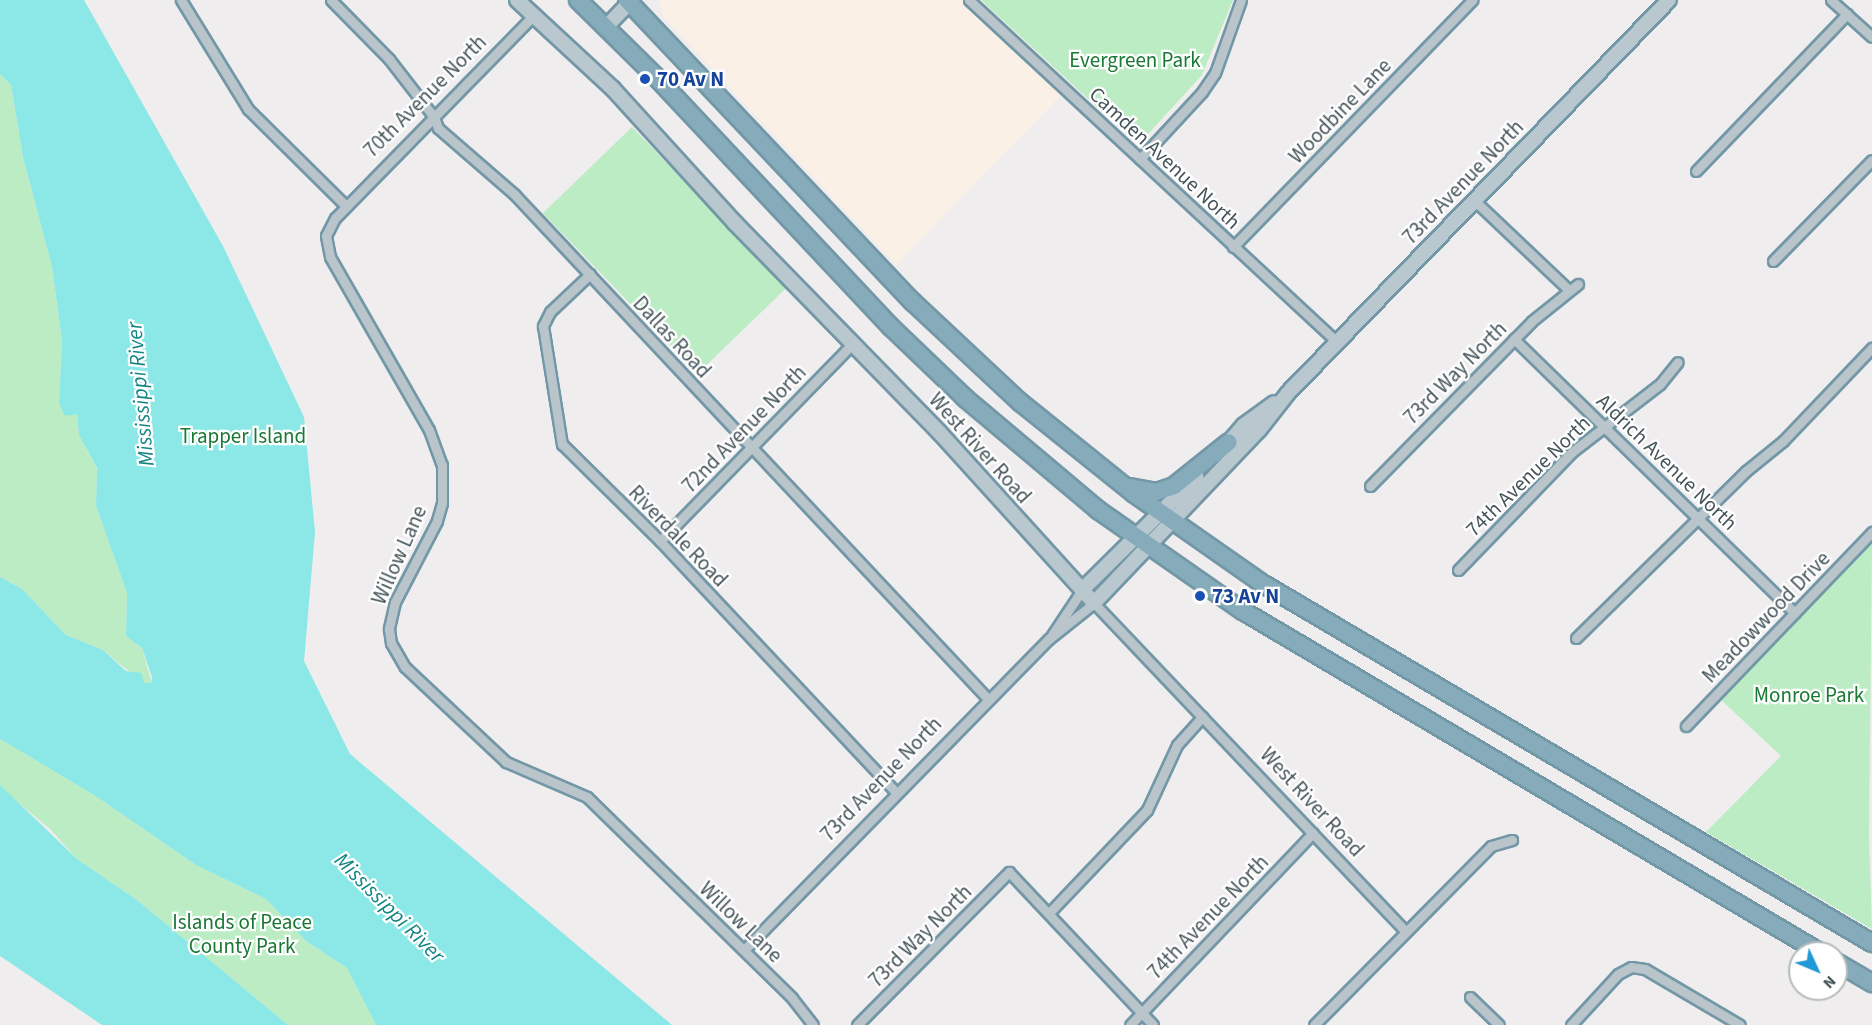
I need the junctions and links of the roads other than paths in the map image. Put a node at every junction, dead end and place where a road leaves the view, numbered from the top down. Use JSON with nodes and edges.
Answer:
{"nodes":[{"id":1,"x":181,"y":0,"type":"edge"},
{"id":2,"x":331,"y":0,"type":"edge"},
{"id":3,"x":517,"y":0,"type":"edge"},
{"id":4,"x":578,"y":0,"type":"edge"},
{"id":5,"x":969,"y":0,"type":"edge"},
{"id":6,"x":1241,"y":0,"type":"edge"},
{"id":7,"x":1472,"y":0,"type":"edge"},
{"id":8,"x":1669,"y":0,"type":"edge"},
{"id":9,"x":1832,"y":0,"type":"edge"},
{"id":10,"x":631,"y":1,"type":"edge"},
{"id":11,"x":1847,"y":14,"type":"junction"},
{"id":12,"x":534,"y":15,"type":"junction"},
{"id":13,"x":606,"y":27,"type":"junction"},
{"id":14,"x":1872,"y":37,"type":"edge"},
{"id":15,"x":434,"y":117,"type":"junction"},
{"id":16,"x":1140,"y":159,"type":"junction"},
{"id":17,"x":1872,"y":159,"type":"edge"},
{"id":18,"x":1696,"y":171,"type":"dead end"},
{"id":19,"x":1474,"y":200,"type":"junction"},
{"id":20,"x":346,"y":206,"type":"junction"},
{"id":21,"x":1233,"y":247,"type":"junction"},
{"id":22,"x":1773,"y":261,"type":"dead end"},
{"id":23,"x":590,"y":274,"type":"junction"},
{"id":24,"x":1578,"y":284,"type":"dead end"},
{"id":25,"x":1569,"y":290,"type":"junction"},
{"id":26,"x":1514,"y":339,"type":"junction"},
{"id":27,"x":1337,"y":342,"type":"junction"},
{"id":28,"x":853,"y":343,"type":"junction"},
{"id":29,"x":1872,"y":348,"type":"edge"},
{"id":30,"x":1678,"y":362,"type":"dead end"},
{"id":31,"x":1288,"y":393,"type":"junction"},
{"id":32,"x":1604,"y":426,"type":"junction"},
{"id":33,"x":1229,"y":442,"type":"junction"},
{"id":34,"x":751,"y":447,"type":"junction"},
{"id":35,"x":1122,"y":485,"type":"junction"},
{"id":36,"x":1370,"y":486,"type":"dead end"},
{"id":37,"x":1700,"y":517,"type":"junction"},
{"id":38,"x":1166,"y":518,"type":"junction"},
{"id":39,"x":1872,"y":532,"type":"edge"},
{"id":40,"x":1135,"y":537,"type":"junction"},
{"id":41,"x":660,"y":541,"type":"junction"},
{"id":42,"x":1149,"y":548,"type":"junction"},
{"id":43,"x":1458,"y":570,"type":"dead end"},
{"id":44,"x":1083,"y":590,"type":"junction"},
{"id":45,"x":1094,"y":603,"type":"junction"},
{"id":46,"x":1795,"y":613,"type":"junction"},
{"id":47,"x":1576,"y":638,"type":"dead end"},
{"id":48,"x":1049,"y":639,"type":"junction"},
{"id":49,"x":988,"y":699,"type":"junction"},
{"id":50,"x":1202,"y":717,"type":"junction"},
{"id":51,"x":1686,"y":726,"type":"dead end"},
{"id":52,"x":897,"y":793,"type":"junction"},
{"id":53,"x":1313,"y":833,"type":"junction"},
{"id":54,"x":1512,"y":840,"type":"dead end"},
{"id":55,"x":1049,"y":913,"type":"junction"},
{"id":56,"x":1405,"y":931,"type":"junction"},
{"id":57,"x":1801,"y":941,"type":"edge"},
{"id":58,"x":1872,"y":943,"type":"edge"},
{"id":59,"x":744,"y":950,"type":"junction"},
{"id":60,"x":1848,"y":969,"type":"edge"},
{"id":61,"x":1872,"y":983,"type":"edge"},
{"id":62,"x":1470,"y":997,"type":"dead end"},
{"id":63,"x":1142,"y":1013,"type":"junction"},
{"id":64,"x":813,"y":1025,"type":"edge"},
{"id":65,"x":857,"y":1025,"type":"edge"},
{"id":66,"x":1130,"y":1025,"type":"edge"},
{"id":67,"x":1153,"y":1025,"type":"edge"},
{"id":68,"x":1314,"y":1025,"type":"edge"},
{"id":69,"x":1499,"y":1025,"type":"edge"},
{"id":70,"x":1571,"y":1025,"type":"edge"},
{"id":71,"x":1740,"y":1025,"type":"edge"}],
"edges":[{"from":1,"to":20,"type":"street"},
{"from":2,"to":15,"type":"street","name":"Dallas Road"},
{"from":3,"to":12,"type":"street","name":"West River Road"},
{"from":4,"to":13,"type":"highway"},
{"from":5,"to":16,"type":"street","name":"Camden Avenue North"},
{"from":6,"to":16,"type":"street"},
{"from":7,"to":21,"type":"street","name":"Woodbine Lane"},
{"from":8,"to":19,"type":"street","name":"73rd Avenue North"},
{"from":9,"to":11,"type":"street"},
{"from":10,"to":13,"type":"street"},
{"from":10,"to":35,"type":"highway"},
{"from":11,"to":14,"type":"street"},
{"from":11,"to":18,"type":"street"},
{"from":12,"to":15,"type":"street","name":"70th Avenue North"},
{"from":12,"to":28,"type":"street","name":"West River Road"},
{"from":13,"to":40,"type":"highway"},
{"from":15,"to":20,"type":"street","name":"70th Avenue North"},
{"from":15,"to":23,"type":"street","name":"Dallas Road"},
{"from":16,"to":21,"type":"street","name":"Camden Avenue North"},
{"from":17,"to":22,"type":"street"},
{"from":19,"to":25,"type":"street"},
{"from":19,"to":27,"type":"street","name":"73rd Avenue North"},
{"from":20,"to":59,"type":"street","name":"Willow Lane"},
{"from":21,"to":27,"type":"street","name":"Camden Avenue North"},
{"from":23,"to":34,"type":"street","name":"Dallas Road"},
{"from":23,"to":41,"type":"street","name":"Riverdale Road"},
{"from":24,"to":25,"type":"street","name":"73rd Way North"},
{"from":25,"to":26,"type":"street","name":"73rd Way North"},
{"from":26,"to":32,"type":"street","name":"Aldrich Avenue North"},
{"from":26,"to":36,"type":"street","name":"73rd Way North"},
{"from":27,"to":31,"type":"street","name":"73rd Avenue North"},
{"from":28,"to":34,"type":"street","name":"72nd Avenue North"},
{"from":28,"to":44,"type":"street","name":"West River Road"},
{"from":29,"to":37,"type":"street"},
{"from":30,"to":32,"type":"street","name":"74th Avenue North"},
{"from":31,"to":33,"type":"street","name":"73rd Avenue North"},
{"from":31,"to":38,"type":"street","name":"73rd Avenue North"},
{"from":32,"to":37,"type":"street","name":"Aldrich Avenue North"},
{"from":32,"to":43,"type":"street","name":"74th Avenue North"},
{"from":33,"to":35,"type":"highway"},
{"from":33,"to":38,"type":"street","name":"73rd Avenue North"},
{"from":34,"to":41,"type":"street","name":"72nd Avenue North"},
{"from":34,"to":49,"type":"street","name":"Dallas Road"},
{"from":35,"to":38,"type":"highway"},
{"from":37,"to":46,"type":"street","name":"Aldrich Avenue North"},
{"from":37,"to":47,"type":"street"},
{"from":38,"to":40,"type":"street","name":"73rd Avenue North"},
{"from":38,"to":42,"type":"street","name":"73rd Avenue North"},
{"from":38,"to":58,"type":"highway"},
{"from":39,"to":46,"type":"street","name":"Meadowwood Drive"},
{"from":40,"to":42,"type":"highway"},
{"from":40,"to":44,"type":"street","name":"73rd Avenue North"},
{"from":41,"to":52,"type":"street","name":"Riverdale Road"},
{"from":42,"to":45,"type":"street","name":"73rd Avenue North"},
{"from":42,"to":57,"type":"highway"},
{"from":44,"to":45,"type":"street","name":"West River Road"},
{"from":44,"to":48,"type":"street","name":"73rd Avenue North"},
{"from":45,"to":48,"type":"street","name":"73rd Avenue North"},
{"from":45,"to":50,"type":"street","name":"West River Road"},
{"from":46,"to":51,"type":"street","name":"Meadowwood Drive"},
{"from":48,"to":49,"type":"street","name":"73rd Avenue North"},
{"from":49,"to":52,"type":"street","name":"73rd Avenue North"},
{"from":50,"to":53,"type":"street","name":"West River Road"},
{"from":50,"to":55,"type":"street"},
{"from":52,"to":59,"type":"street","name":"73rd Avenue North"},
{"from":53,"to":56,"type":"street","name":"West River Road"},
{"from":53,"to":63,"type":"street","name":"74th Avenue North"},
{"from":54,"to":56,"type":"street"},
{"from":55,"to":63,"type":"street"},
{"from":55,"to":65,"type":"street","name":"73rd Way North"},
{"from":56,"to":68,"type":"street"},
{"from":59,"to":64,"type":"street","name":"Willow Lane"},
{"from":60,"to":61,"type":"highway"},
{"from":62,"to":69,"type":"street"},
{"from":63,"to":66,"type":"street","name":"74th Avenue North"},
{"from":63,"to":67,"type":"street"},
{"from":70,"to":71,"type":"street"}]}
